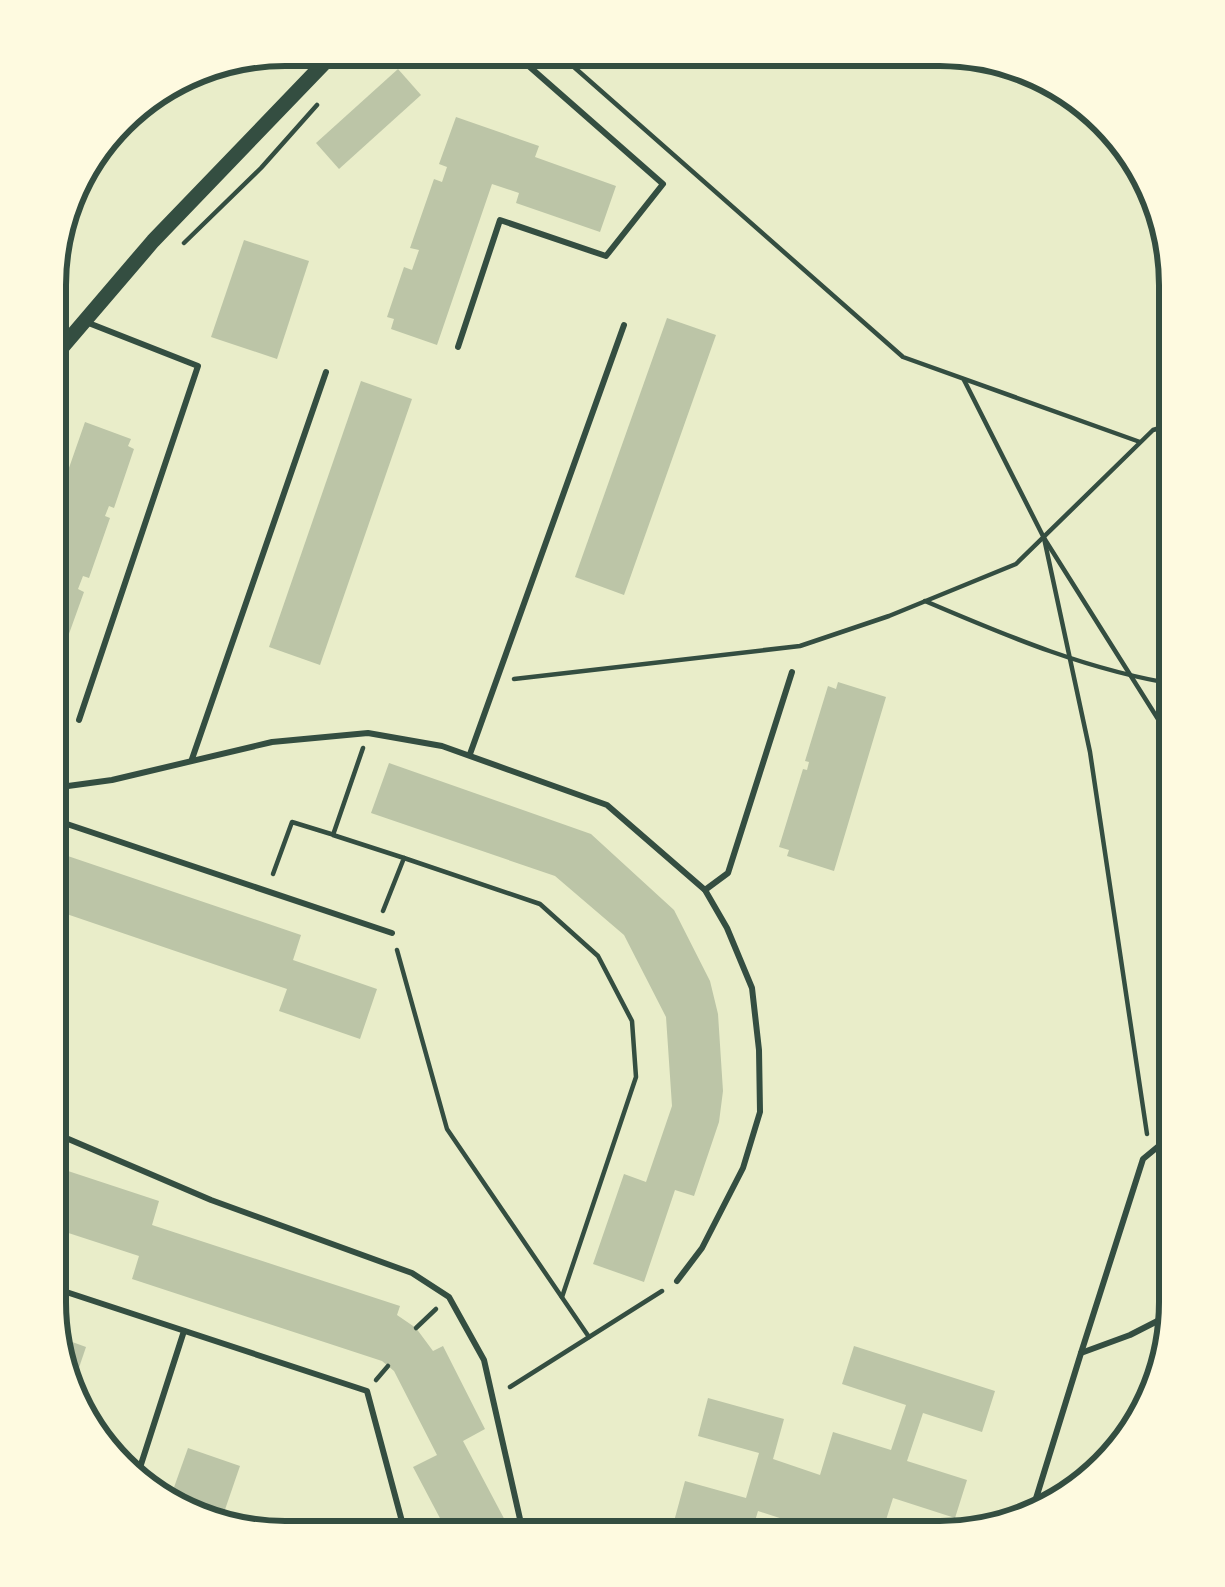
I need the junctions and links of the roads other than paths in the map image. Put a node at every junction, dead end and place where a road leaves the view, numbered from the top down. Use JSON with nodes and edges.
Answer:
{"nodes":[{"id":1,"x":322,"y":66,"type":"edge"},
{"id":2,"x":528,"y":66,"type":"edge"},
{"id":3,"x":83,"y":320,"type":"junction"},
{"id":4,"x":624,"y":325,"type":"dead end"},
{"id":5,"x":66,"y":341,"type":"edge"},
{"id":6,"x":458,"y":347,"type":"dead end"},
{"id":7,"x":326,"y":372,"type":"dead end"},
{"id":8,"x":792,"y":672,"type":"dead end"},
{"id":9,"x":79,"y":720,"type":"dead end"},
{"id":10,"x":470,"y":754,"type":"junction"},
{"id":11,"x":192,"y":759,"type":"junction"},
{"id":12,"x":66,"y":786,"type":"edge"},
{"id":13,"x":66,"y":824,"type":"edge"},
{"id":14,"x":705,"y":890,"type":"junction"},
{"id":15,"x":392,"y":933,"type":"road end"},
{"id":16,"x":66,"y":1138,"type":"edge"},
{"id":17,"x":1159,"y":1146,"type":"edge"},
{"id":18,"x":677,"y":1281,"type":"road end"},
{"id":19,"x":66,"y":1292,"type":"edge"},
{"id":20,"x":1159,"y":1320,"type":"edge"},
{"id":21,"x":184,"y":1331,"type":"junction"},
{"id":22,"x":1081,"y":1353,"type":"junction"},
{"id":23,"x":140,"y":1467,"type":"edge"},
{"id":24,"x":1036,"y":1498,"type":"edge"},
{"id":25,"x":402,"y":1521,"type":"edge"},
{"id":26,"x":521,"y":1521,"type":"edge"}],
"edges":[{"from":1,"to":3,"type":"street"},
{"from":2,"to":6,"type":"lane"},
{"from":3,"to":5,"type":"street"},
{"from":3,"to":9,"type":"lane"},
{"from":4,"to":10,"type":"lane"},
{"from":7,"to":11,"type":"lane"},
{"from":8,"to":14,"type":"lane"},
{"from":10,"to":11,"type":"lane"},
{"from":10,"to":14,"type":"lane"},
{"from":11,"to":12,"type":"lane"},
{"from":13,"to":15,"type":"lane"},
{"from":14,"to":18,"type":"lane"},
{"from":16,"to":26,"type":"lane"},
{"from":17,"to":22,"type":"lane"},
{"from":19,"to":21,"type":"lane"},
{"from":20,"to":22,"type":"lane"},
{"from":21,"to":23,"type":"lane"},
{"from":21,"to":25,"type":"lane"},
{"from":22,"to":24,"type":"lane"}]}
